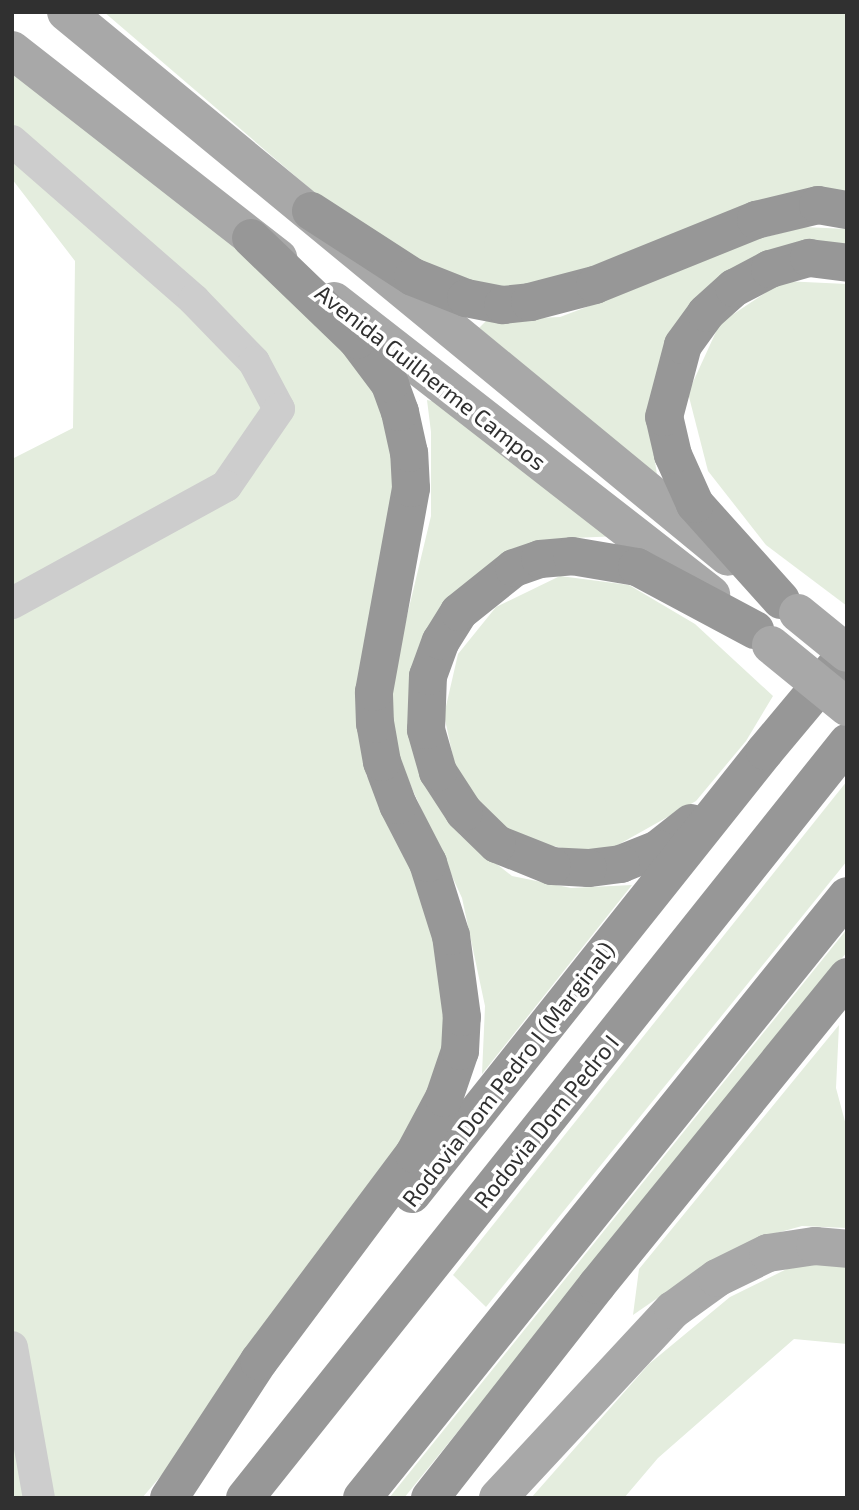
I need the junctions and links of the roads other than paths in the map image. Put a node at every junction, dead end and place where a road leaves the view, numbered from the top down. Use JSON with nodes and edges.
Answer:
{"nodes":[{"id":1,"x":66,"y":12,"type":"edge"},
{"id":2,"x":12,"y":50,"type":"edge"},
{"id":3,"x":12,"y":141,"type":"edge"},
{"id":4,"x":847,"y":210,"type":"edge"},
{"id":5,"x":312,"y":211,"type":"junction"},
{"id":6,"x":251,"y":238,"type":"junction"},
{"id":7,"x":847,"y":263,"type":"edge"},
{"id":8,"x":12,"y":603,"type":"edge"},
{"id":9,"x":789,"y":607,"type":"junction"},
{"id":10,"x":763,"y":637,"type":"junction"},
{"id":11,"x":847,"y":653,"type":"edge"},
{"id":12,"x":847,"y":707,"type":"edge"},
{"id":13,"x":847,"y":743,"type":"edge"},
{"id":14,"x":765,"y":751,"type":"junction"},
{"id":15,"x":847,"y":895,"type":"edge"},
{"id":16,"x":847,"y":977,"type":"edge"},
{"id":17,"x":847,"y":1249,"type":"edge"},
{"id":18,"x":12,"y":1347,"type":"edge"},
{"id":19,"x":22,"y":1444,"type":"edge"},
{"id":20,"x":39,"y":1498,"type":"edge"},
{"id":21,"x":170,"y":1498,"type":"edge"},
{"id":22,"x":244,"y":1498,"type":"edge"},
{"id":23,"x":362,"y":1498,"type":"edge"},
{"id":24,"x":430,"y":1498,"type":"edge"},
{"id":25,"x":498,"y":1498,"type":"edge"}],
"edges":[{"from":1,"to":5,"type":"main road","name":"Avenida Guilherme Campos"},
{"from":2,"to":6,"type":"main road","name":"Avenida Guilherme Campos"},
{"from":3,"to":8,"type":"street"},
{"from":4,"to":5,"type":"highway"},
{"from":5,"to":9,"type":"main road","name":"Avenida Guilherme Campos"},
{"from":6,"to":10,"type":"main road","name":"Avenida Guilherme Campos"},
{"from":6,"to":21,"type":"highway"},
{"from":7,"to":9,"type":"highway"},
{"from":9,"to":11,"type":"main road","name":"Avenida Guilherme Campos","bridge":true},
{"from":10,"to":12,"type":"main road","name":"Avenida Guilherme Campos","bridge":true},
{"from":10,"to":14,"type":"highway"},
{"from":11,"to":14,"type":"highway","name":"Rodovia Dom Pedro I (Marginal)"},
{"from":13,"to":22,"type":"highway","name":"Rodovia Dom Pedro I"},
{"from":14,"to":21,"type":"highway","name":"Rodovia Dom Pedro I (Marginal)"},
{"from":15,"to":23,"type":"highway"},
{"from":16,"to":24,"type":"highway"},
{"from":17,"to":25,"type":"main road"},
{"from":18,"to":19,"type":"street"},
{"from":19,"to":20,"type":"street"}]}
